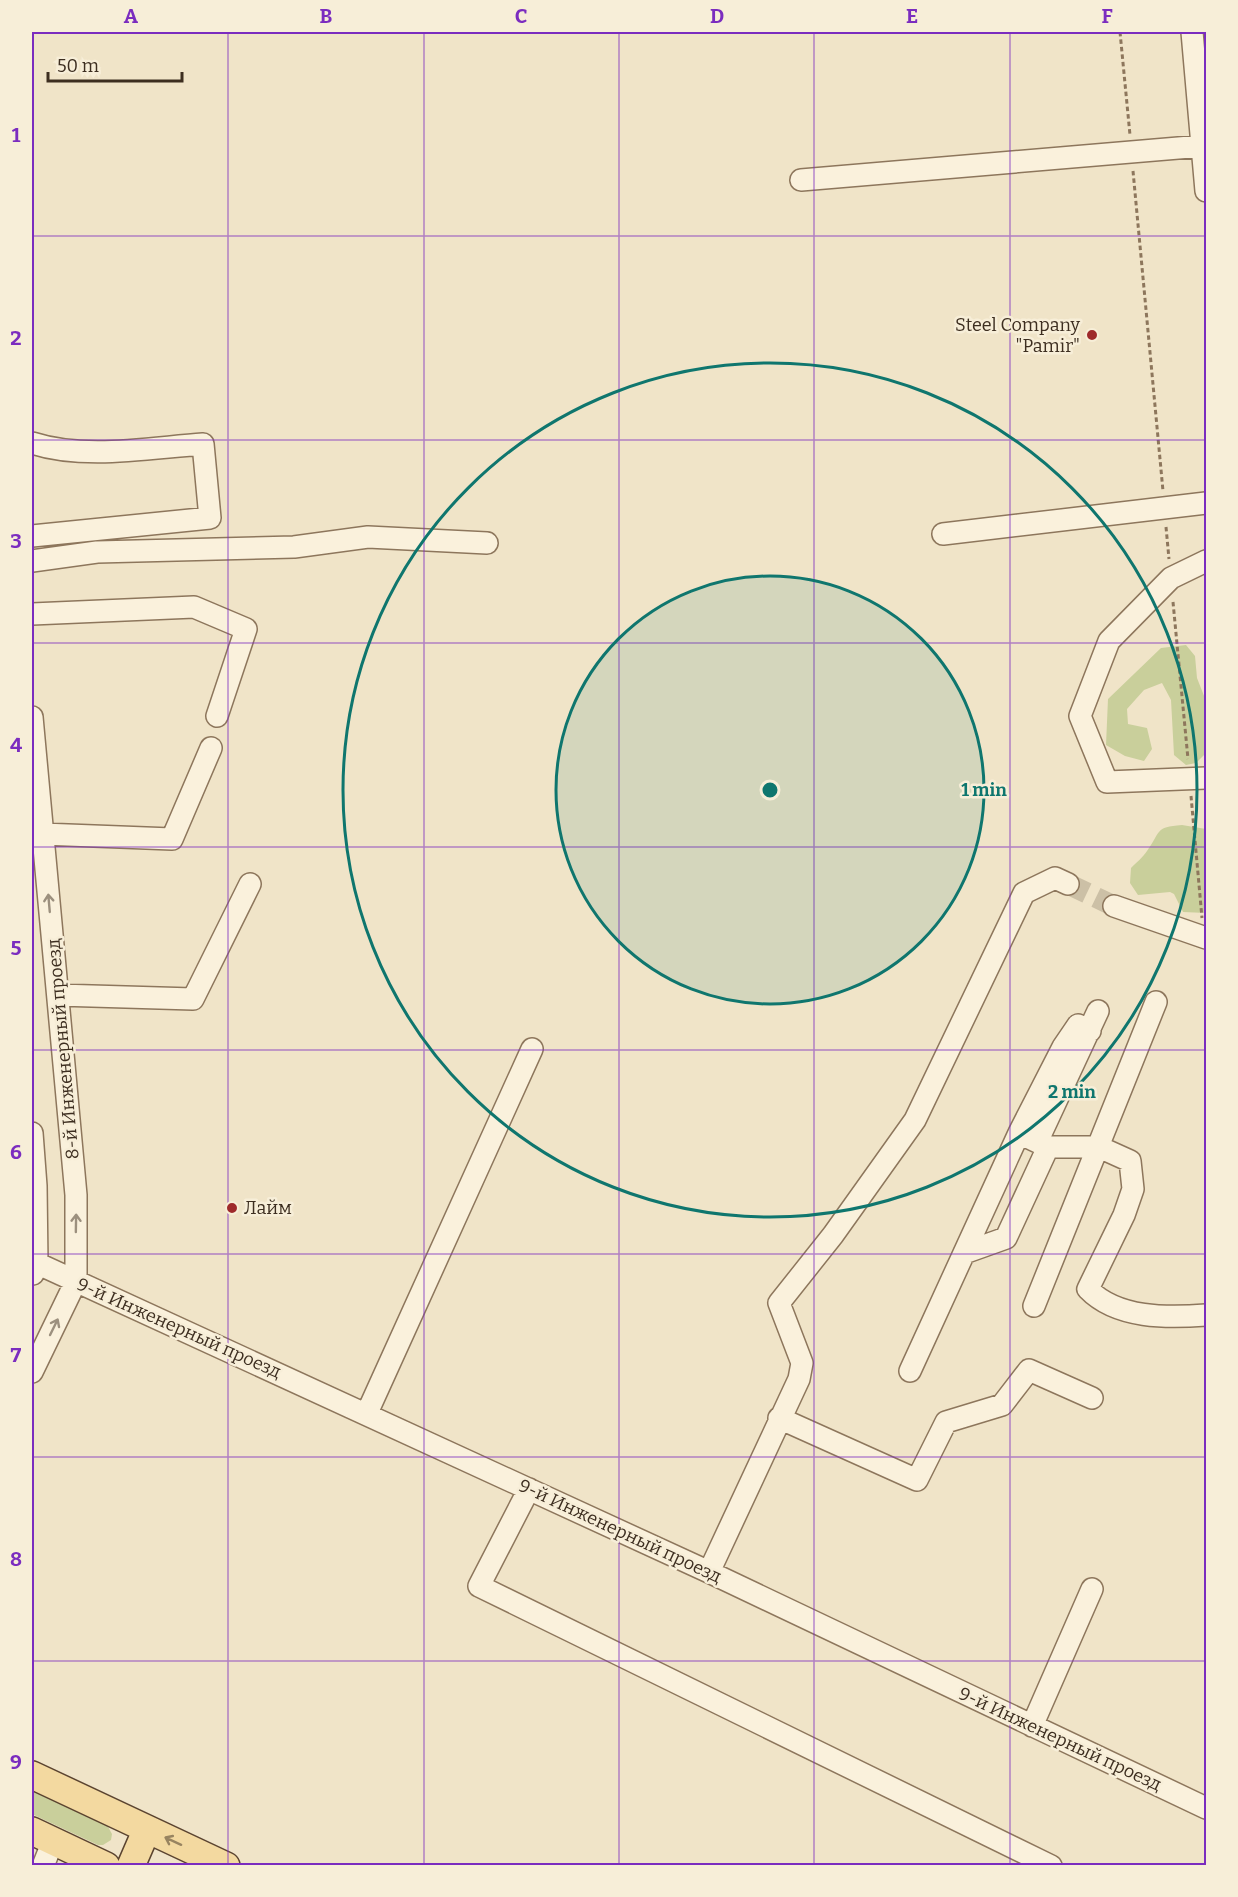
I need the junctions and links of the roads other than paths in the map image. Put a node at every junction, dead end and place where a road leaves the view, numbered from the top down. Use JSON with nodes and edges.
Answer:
{"nodes":[{"id":1,"x":1192,"y":32,"type":"edge"},
{"id":2,"x":1202,"y":146,"type":"junction"},
{"id":3,"x":801,"y":180,"type":"dead end"},
{"id":4,"x":1206,"y":191,"type":"edge"},
{"id":5,"x":32,"y":443,"type":"edge"},
{"id":6,"x":1206,"y":503,"type":"edge"},
{"id":7,"x":943,"y":534,"type":"dead end"},
{"id":8,"x":32,"y":536,"type":"edge"},
{"id":9,"x":487,"y":543,"type":"dead end"},
{"id":10,"x":32,"y":561,"type":"edge"},
{"id":11,"x":1206,"y":561,"type":"edge"},
{"id":12,"x":32,"y":614,"type":"edge"},
{"id":13,"x":217,"y":716,"type":"dead end"},
{"id":14,"x":32,"y":717,"type":"edge"},
{"id":15,"x":211,"y":748,"type":"dead end"},
{"id":16,"x":1206,"y":778,"type":"edge"},
{"id":17,"x":42,"y":834,"type":"junction"},
{"id":18,"x":250,"y":884,"type":"dead end"},
{"id":19,"x":1068,"y":884,"type":"tunnel mouth"},
{"id":20,"x":1114,"y":906,"type":"tunnel mouth"},
{"id":21,"x":1206,"y":938,"type":"edge"},
{"id":22,"x":58,"y":995,"type":"junction"},
{"id":23,"x":1156,"y":1002,"type":"dead end"},
{"id":24,"x":1094,"y":1021,"type":"dead end"},
{"id":25,"x":532,"y":1049,"type":"dead end"},
{"id":26,"x":32,"y":1133,"type":"edge"},
{"id":27,"x":1035,"y":1140,"type":"junction"},
{"id":28,"x":1099,"y":1147,"type":"junction"},
{"id":29,"x":964,"y":1253,"type":"junction"},
{"id":30,"x":33,"y":1267,"type":"edge"},
{"id":31,"x":76,"y":1281,"type":"junction"},
{"id":32,"x":1034,"y":1305,"type":"dead end"},
{"id":33,"x":1206,"y":1314,"type":"edge"},
{"id":34,"x":910,"y":1371,"type":"dead end"},
{"id":35,"x":32,"y":1372,"type":"edge"},
{"id":36,"x":1092,"y":1398,"type":"dead end"},
{"id":37,"x":367,"y":1413,"type":"junction"},
{"id":38,"x":779,"y":1418,"type":"junction"},
{"id":39,"x":529,"y":1489,"type":"junction"},
{"id":40,"x":709,"y":1572,"type":"junction"},
{"id":41,"x":1092,"y":1589,"type":"dead end"},
{"id":42,"x":1032,"y":1726,"type":"junction"},
{"id":43,"x":32,"y":1775,"type":"edge"},
{"id":44,"x":1206,"y":1808,"type":"edge"},
{"id":45,"x":147,"y":1829,"type":"junction"},
{"id":46,"x":43,"y":1846,"type":"edge"},
{"id":47,"x":106,"y":1866,"type":"edge"},
{"id":48,"x":131,"y":1866,"type":"edge"},
{"id":49,"x":226,"y":1866,"type":"edge"},
{"id":50,"x":1051,"y":1866,"type":"edge"}],
"edges":[{"from":1,"to":2,"type":"street"},
{"from":2,"to":3,"type":"street"},
{"from":2,"to":4,"type":"street"},
{"from":5,"to":8,"type":"street"},
{"from":6,"to":7,"type":"street"},
{"from":9,"to":10,"type":"street"},
{"from":11,"to":16,"type":"street"},
{"from":12,"to":13,"type":"street"},
{"from":14,"to":17,"type":"street","name":"8-й Инженерный проезд"},
{"from":15,"to":17,"type":"street"},
{"from":22,"to":17,"type":"street","name":"8-й Инженерный проезд","one_way":true},
{"from":18,"to":22,"type":"street"},
{"from":19,"to":38,"type":"street"},
{"from":20,"to":21,"type":"street"},
{"from":31,"to":22,"type":"street","name":"8-й Инженерный проезд","one_way":true},
{"from":23,"to":28,"type":"street"},
{"from":24,"to":27,"type":"street"},
{"from":25,"to":37,"type":"street"},
{"from":26,"to":30,"type":"street"},
{"from":27,"to":28,"type":"street"},
{"from":27,"to":29,"type":"street"},
{"from":27,"to":29,"type":"street"},
{"from":28,"to":32,"type":"street"},
{"from":28,"to":33,"type":"street"},
{"from":29,"to":34,"type":"street"},
{"from":30,"to":31,"type":"street","name":"9-й Инженерный проезд"},
{"from":35,"to":31,"type":"street","name":"8-й Инженерный проезд","one_way":true},
{"from":31,"to":37,"type":"street","name":"9-й Инженерный проезд"},
{"from":36,"to":38,"type":"street"},
{"from":37,"to":39,"type":"street","name":"9-й Инженерный проезд"},
{"from":38,"to":40,"type":"street"},
{"from":39,"to":40,"type":"street","name":"9-й Инженерный проезд"},
{"from":39,"to":50,"type":"street"},
{"from":40,"to":42,"type":"street","name":"9-й Инженерный проезд"},
{"from":41,"to":42,"type":"street"},
{"from":42,"to":44,"type":"street","name":"9-й Инженерный проезд"},
{"from":43,"to":45,"type":"main road"},
{"from":45,"to":48,"type":"main road"},
{"from":49,"to":45,"type":"main road","one_way":true},
{"from":46,"to":47,"type":"main road"}]}
